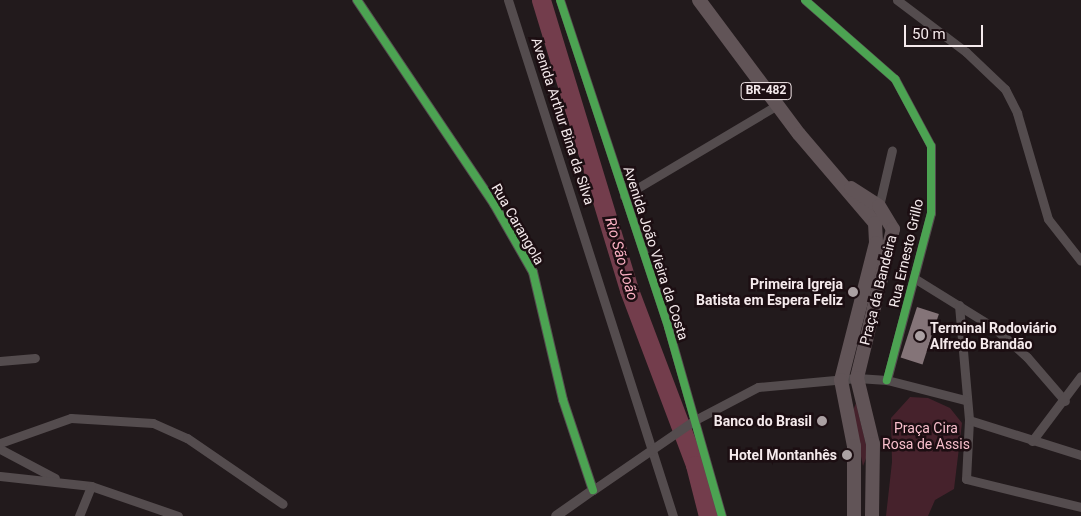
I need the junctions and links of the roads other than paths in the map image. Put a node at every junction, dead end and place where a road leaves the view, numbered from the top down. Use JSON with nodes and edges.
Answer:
{"nodes":[{"id":1,"x":357,"y":0,"type":"edge"},
{"id":2,"x":508,"y":0,"type":"edge"},
{"id":3,"x":560,"y":0,"type":"edge"},
{"id":4,"x":699,"y":0,"type":"edge"},
{"id":5,"x":806,"y":0,"type":"edge"},
{"id":6,"x":897,"y":0,"type":"edge"},
{"id":7,"x":777,"y":105,"type":"junction"},
{"id":8,"x":892,"y":150,"type":"dead end"},
{"id":9,"x":837,"y":179,"type":"junction"},
{"id":10,"x":624,"y":196,"type":"junction"},
{"id":11,"x":879,"y":206,"type":"junction"},
{"id":12,"x":1081,"y":261,"type":"edge"},
{"id":13,"x":914,"y":278,"type":"junction"},
{"id":14,"x":959,"y":305,"type":"junction"},
{"id":15,"x":35,"y":358,"type":"dead end"},
{"id":16,"x":0,"y":361,"type":"edge"},
{"id":17,"x":1081,"y":376,"type":"edge"},
{"id":18,"x":858,"y":378,"type":"junction"},
{"id":19,"x":841,"y":380,"type":"junction"},
{"id":20,"x":887,"y":380,"type":"junction"},
{"id":21,"x":965,"y":400,"type":"junction"},
{"id":22,"x":1065,"y":401,"type":"junction"},
{"id":23,"x":969,"y":420,"type":"junction"},
{"id":24,"x":693,"y":422,"type":"junction"},
{"id":25,"x":1032,"y":441,"type":"junction"},
{"id":26,"x":0,"y":443,"type":"edge"},
{"id":27,"x":0,"y":449,"type":"edge"},
{"id":28,"x":655,"y":450,"type":"junction"},
{"id":29,"x":1081,"y":455,"type":"edge"},
{"id":30,"x":0,"y":476,"type":"edge"},
{"id":31,"x":57,"y":479,"type":"junction"},
{"id":32,"x":91,"y":486,"type":"junction"},
{"id":33,"x":593,"y":490,"type":"junction"},
{"id":34,"x":283,"y":504,"type":"dead end"},
{"id":35,"x":1081,"y":507,"type":"edge"},
{"id":36,"x":79,"y":516,"type":"edge"},
{"id":37,"x":178,"y":516,"type":"edge"},
{"id":38,"x":556,"y":516,"type":"edge"},
{"id":39,"x":673,"y":516,"type":"edge"},
{"id":40,"x":722,"y":516,"type":"edge"},
{"id":41,"x":854,"y":516,"type":"edge"},
{"id":42,"x":872,"y":516,"type":"edge"}],
"edges":[{"from":1,"to":33,"type":"street","name":"Rua Carangola"},
{"from":2,"to":28,"type":"street","name":"Avenida Arthur Bina da Silva"},
{"from":3,"to":10,"type":"street","name":"Avenida João Vieira da Costa"},
{"from":4,"to":7,"type":"highway","number":"BR-482"},
{"from":5,"to":13,"type":"street","name":"Rua Ernesto Grillo"},
{"from":6,"to":12,"type":"street"},
{"from":7,"to":9,"type":"highway","number":"BR-482"},
{"from":7,"to":10,"type":"street"},
{"from":8,"to":11,"type":"street"},
{"from":9,"to":11,"type":"highway","name":"Praça da Bandeira","number":"BR-482"},
{"from":9,"to":19,"type":"highway","name":"Praça da Bandeira","number":"BR-482"},
{"from":10,"to":24,"type":"street","name":"Avenida João Vieira da Costa"},
{"from":11,"to":18,"type":"highway","name":"Praça da Bandeira","number":"BR-482"},
{"from":13,"to":14,"type":"street"},
{"from":13,"to":20,"type":"street","name":"Rua Ernesto Grillo"},
{"from":14,"to":21,"type":"street"},
{"from":14,"to":22,"type":"street"},
{"from":15,"to":16,"type":"street"},
{"from":17,"to":22,"type":"street"},
{"from":18,"to":19,"type":"street"},
{"from":18,"to":20,"type":"street"},
{"from":18,"to":42,"type":"highway","number":"BR-482"},
{"from":19,"to":24,"type":"street"},
{"from":19,"to":41,"type":"highway","number":"BR-482"},
{"from":20,"to":21,"type":"street"},
{"from":21,"to":23,"type":"street"},
{"from":22,"to":25,"type":"street"},
{"from":23,"to":25,"type":"street"},
{"from":23,"to":35,"type":"street"},
{"from":24,"to":28,"type":"street"},
{"from":24,"to":40,"type":"street","name":"Avenida João Vieira da Costa"},
{"from":25,"to":29,"type":"street"},
{"from":26,"to":34,"type":"street"},
{"from":27,"to":31,"type":"street"},
{"from":28,"to":33,"type":"street"},
{"from":28,"to":39,"type":"street","name":"Avenida Arthur Bina da Silva"},
{"from":30,"to":31,"type":"street"},
{"from":31,"to":32,"type":"street"},
{"from":32,"to":36,"type":"street"},
{"from":32,"to":37,"type":"street"},
{"from":33,"to":38,"type":"street"}]}
